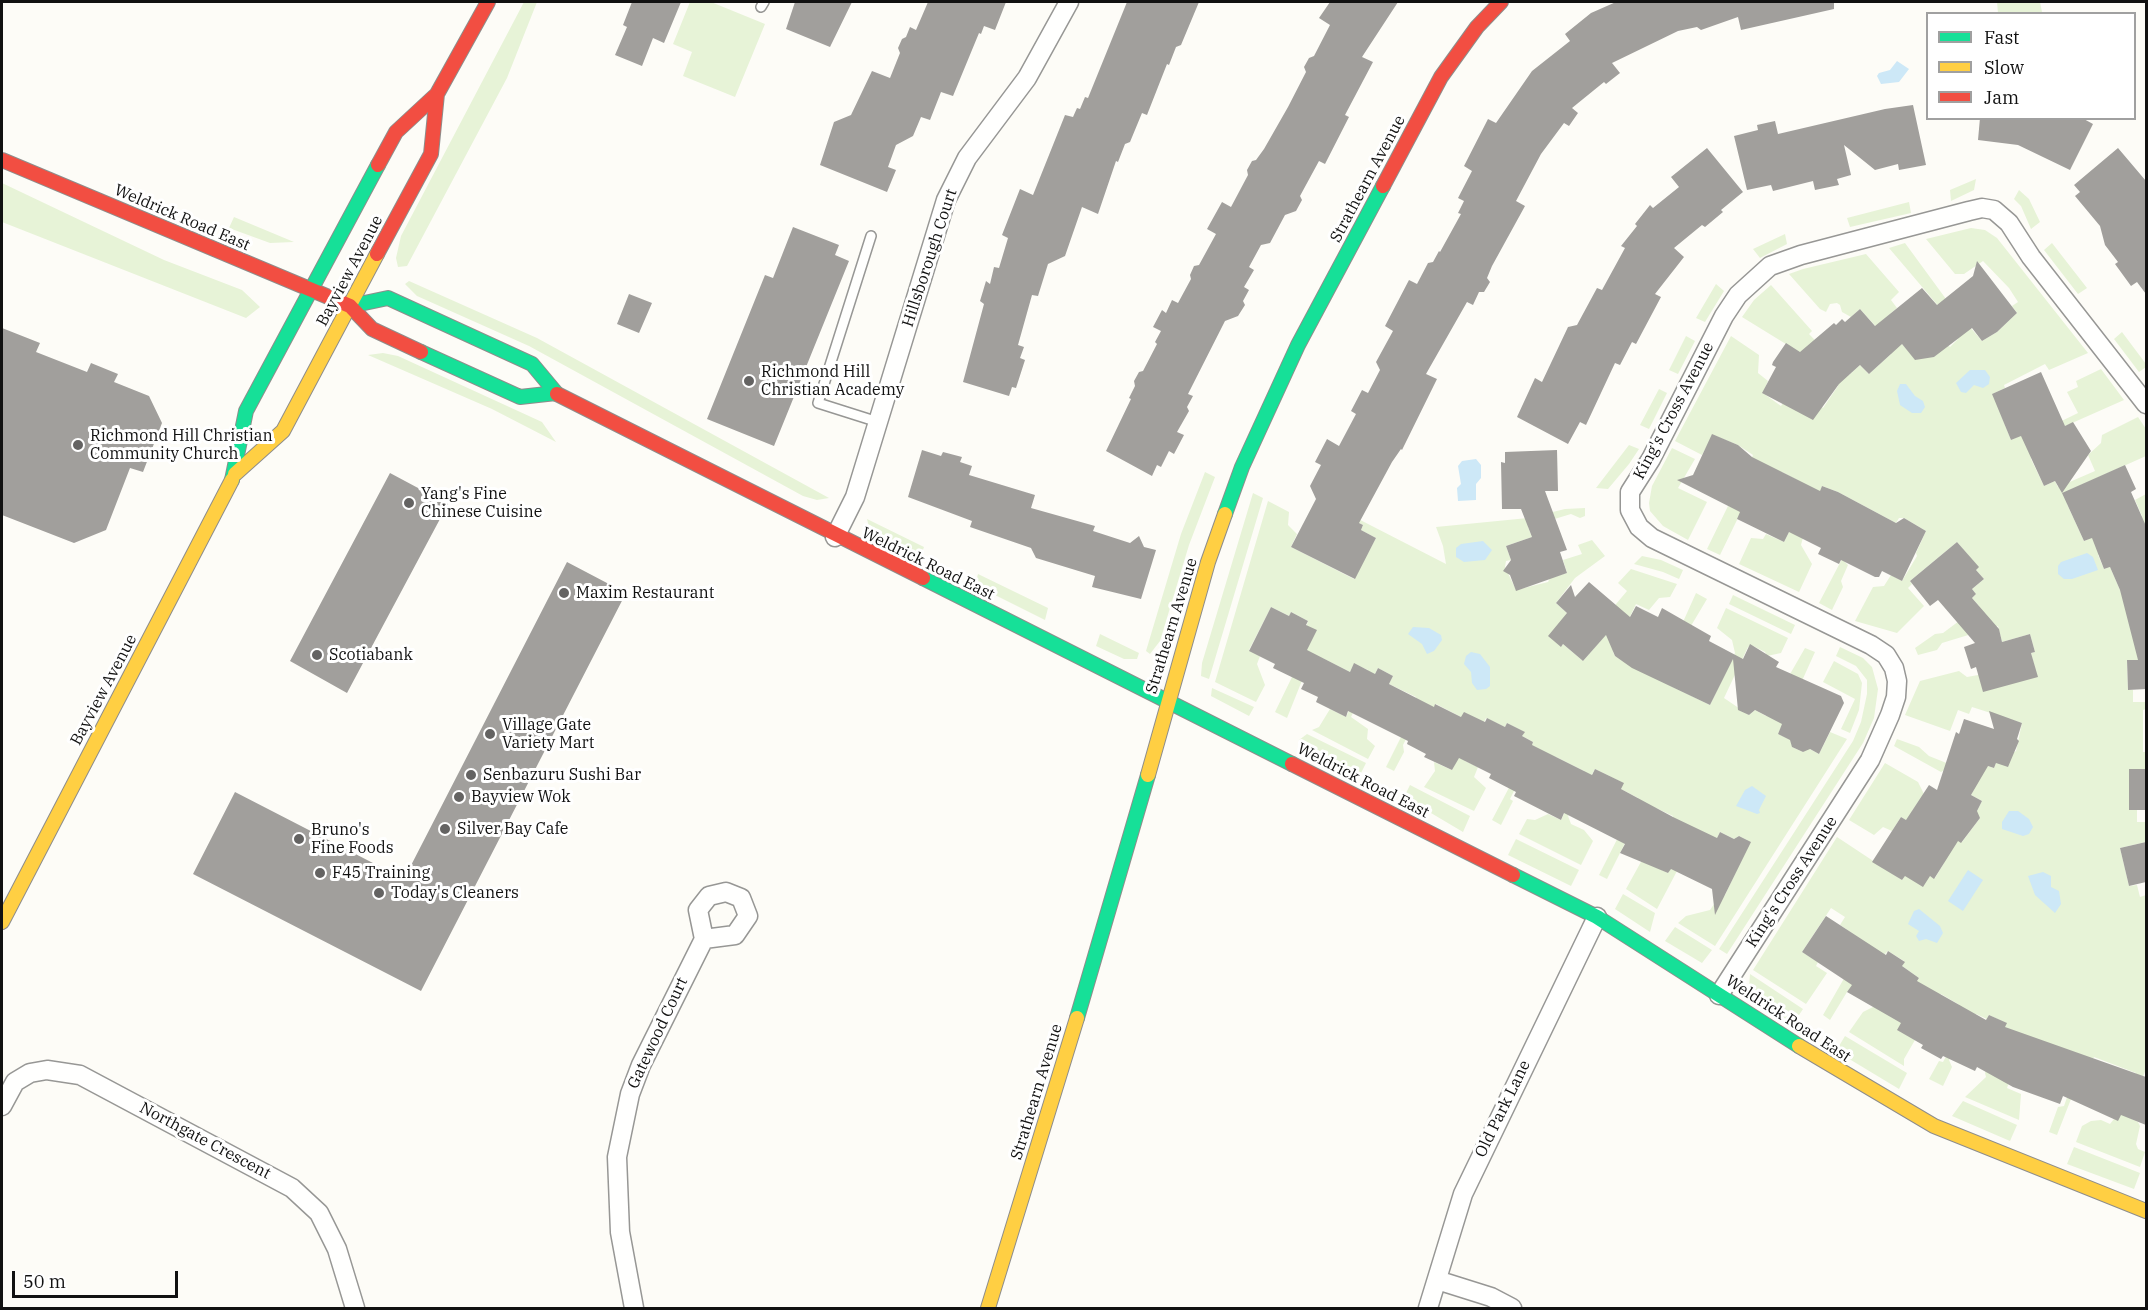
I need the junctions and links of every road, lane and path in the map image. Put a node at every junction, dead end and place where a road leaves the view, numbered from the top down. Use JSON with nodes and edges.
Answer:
{"nodes":[{"id":1,"x":488,"y":2,"type":"edge"},
{"id":2,"x":1069,"y":2,"type":"edge"},
{"id":3,"x":1501,"y":2,"type":"edge"},
{"id":4,"x":437,"y":94,"type":"junction"},
{"id":5,"x":2,"y":160,"type":"edge"},
{"id":6,"x":871,"y":236,"type":"dead end"},
{"id":7,"x":311,"y":290,"type":"junction"},
{"id":8,"x":350,"y":306,"type":"junction"},
{"id":9,"x":556,"y":393,"type":"junction"},
{"id":10,"x":2146,"y":404,"type":"edge"},
{"id":11,"x":878,"y":422,"type":"junction"},
{"id":12,"x":235,"y":474,"type":"junction"},
{"id":13,"x":835,"y":537,"type":"junction"},
{"id":14,"x":1167,"y":701,"type":"junction"},
{"id":15,"x":1597,"y":917,"type":"junction"},
{"id":16,"x":2,"y":922,"type":"edge"},
{"id":17,"x":704,"y":939,"type":"dead end"},
{"id":18,"x":1719,"y":994,"type":"junction"},
{"id":19,"x":2,"y":1106,"type":"edge"},
{"id":20,"x":2146,"y":1211,"type":"edge"},
{"id":21,"x":1437,"y":1280,"type":"junction"},
{"id":22,"x":355,"y":1308,"type":"edge"},
{"id":23,"x":634,"y":1308,"type":"edge"},
{"id":24,"x":988,"y":1308,"type":"edge"},
{"id":25,"x":1428,"y":1308,"type":"edge"},
{"id":26,"x":1512,"y":1308,"type":"edge"}],
"edges":[{"from":1,"to":4,"type":"street","name":"Bayview Avenue"},
{"from":2,"to":11,"type":"street","name":"Hillsborough Court"},
{"from":3,"to":14,"type":"street","name":"Strathearn Avenue"},
{"from":4,"to":7,"type":"street","name":"Bayview Avenue"},
{"from":4,"to":8,"type":"street","name":"Bayview Avenue"},
{"from":5,"to":7,"type":"street","name":"Weldrick Road East"},
{"from":6,"to":11,"type":"lane"},
{"from":7,"to":8,"type":"street","name":"Weldrick Road East"},
{"from":7,"to":12,"type":"street","name":"Bayview Avenue"},
{"from":8,"to":9,"type":"street","name":"Weldrick Road East"},
{"from":8,"to":9,"type":"street","name":"Weldrick Road East"},
{"from":8,"to":12,"type":"street","name":"Bayview Avenue"},
{"from":9,"to":13,"type":"street","name":"Weldrick Road East"},
{"from":10,"to":18,"type":"street","name":"King's Cross Avenue"},
{"from":11,"to":13,"type":"street","name":"Hillsborough Court"},
{"from":12,"to":16,"type":"street","name":"Bayview Avenue"},
{"from":13,"to":14,"type":"street","name":"Weldrick Road East"},
{"from":14,"to":15,"type":"street","name":"Weldrick Road East"},
{"from":14,"to":24,"type":"street","name":"Strathearn Avenue"},
{"from":15,"to":18,"type":"street","name":"Weldrick Road East"},
{"from":15,"to":21,"type":"street","name":"Old Park Lane"},
{"from":17,"to":23,"type":"street","name":"Gatewood Court"},
{"from":18,"to":20,"type":"street","name":"Weldrick Road East"},
{"from":19,"to":22,"type":"street","name":"Northgate Crescent"},
{"from":21,"to":25,"type":"street","name":"Old Park Lane"},
{"from":21,"to":26,"type":"street"}]}
